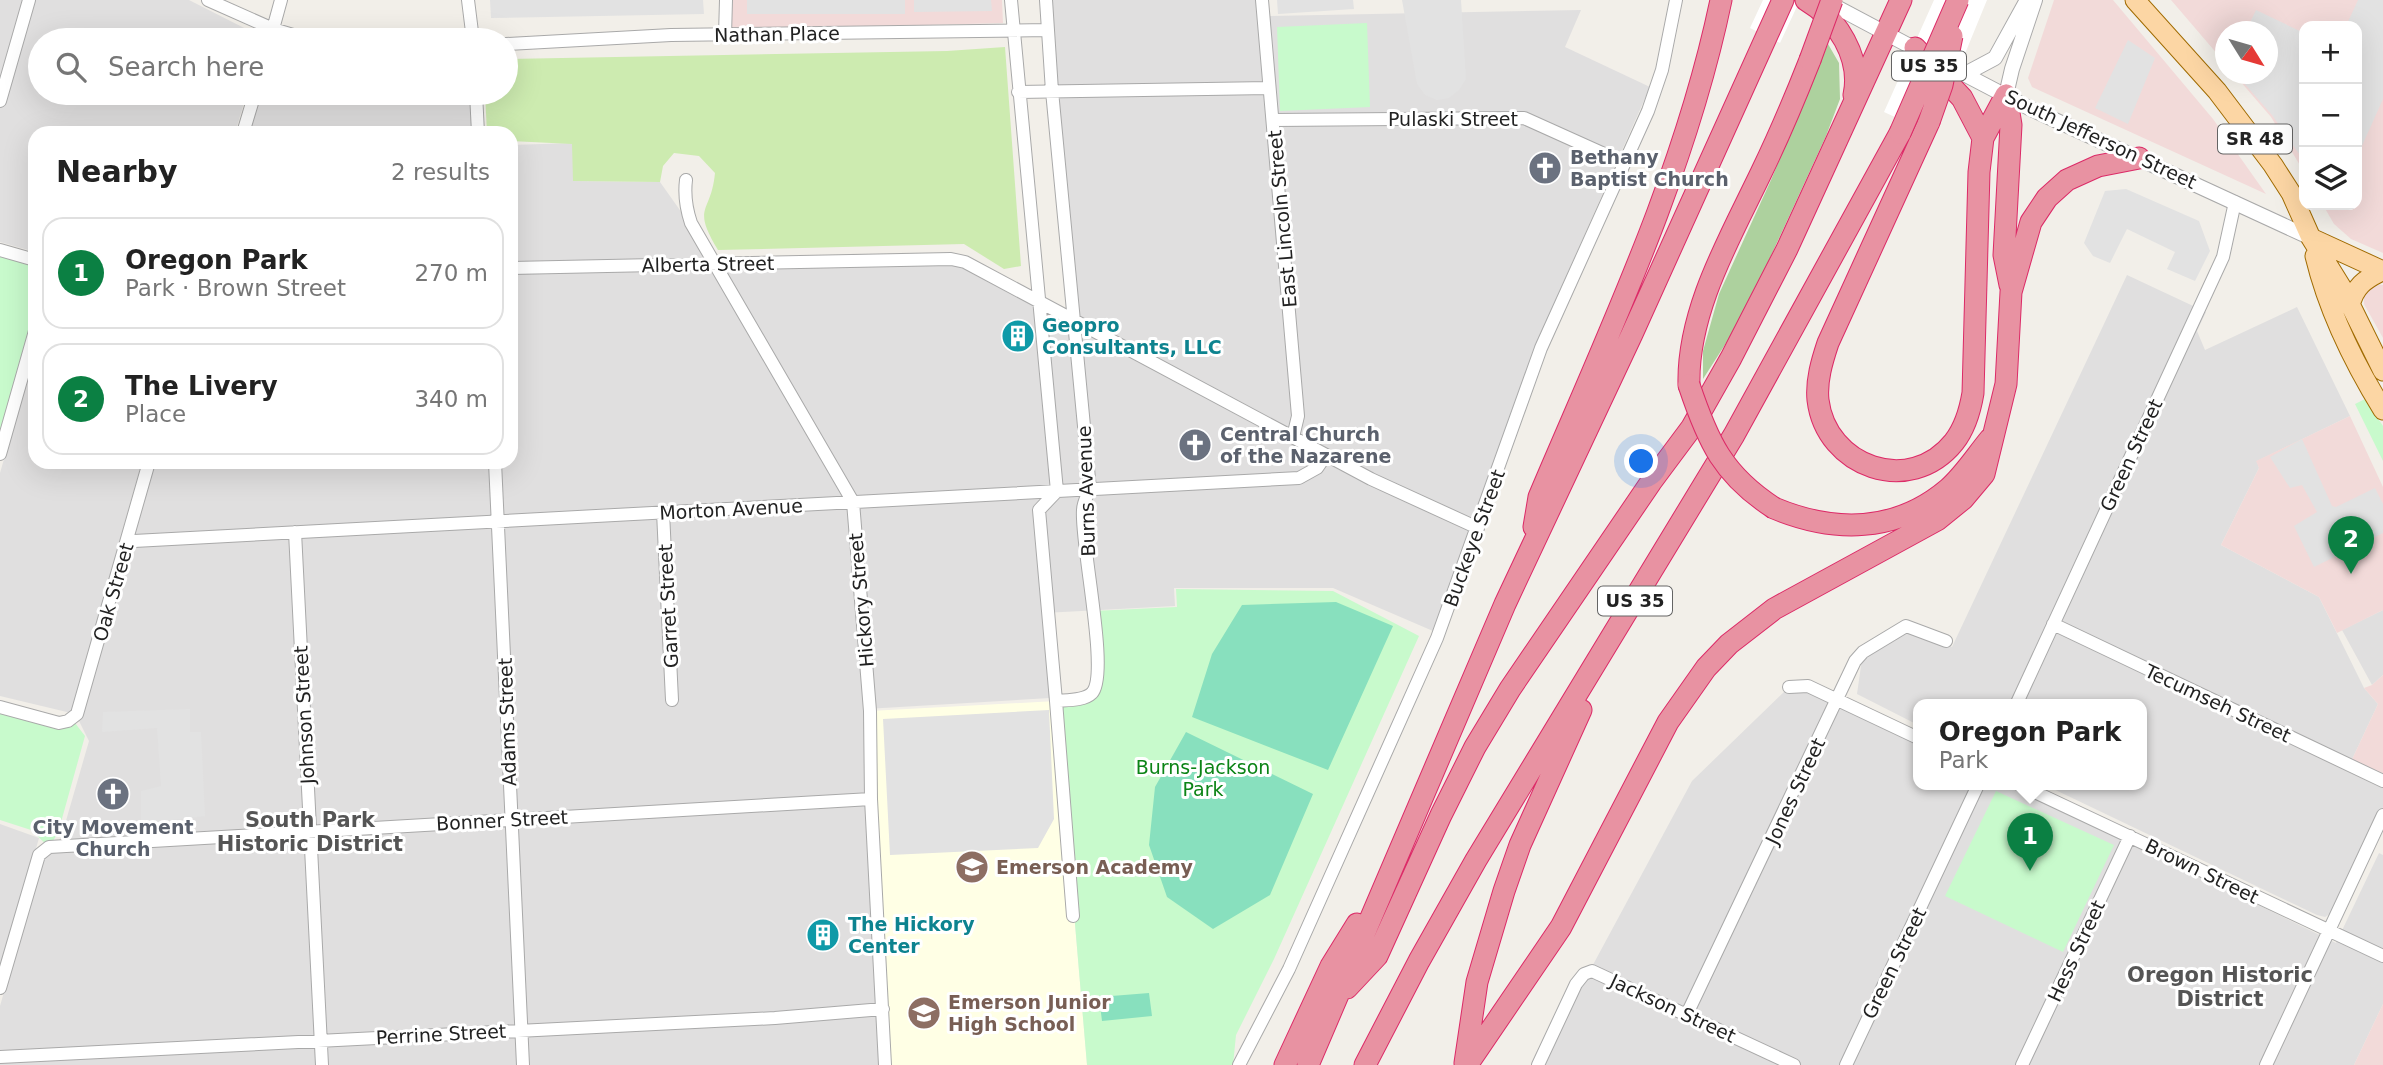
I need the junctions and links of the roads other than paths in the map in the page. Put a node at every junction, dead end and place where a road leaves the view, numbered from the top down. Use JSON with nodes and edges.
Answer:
{"nodes":[{"id":1,"x":29,"y":0,"type":"edge"},
{"id":2,"x":208,"y":0,"type":"edge"},
{"id":3,"x":281,"y":0,"type":"edge"},
{"id":4,"x":468,"y":0,"type":"edge"},
{"id":5,"x":726,"y":0,"type":"edge"},
{"id":6,"x":1011,"y":0,"type":"edge"},
{"id":7,"x":1046,"y":0,"type":"edge"},
{"id":8,"x":1262,"y":0,"type":"edge"},
{"id":9,"x":1676,"y":0,"type":"edge"},
{"id":10,"x":1783,"y":0,"type":"edge"},
{"id":11,"x":1806,"y":0,"type":"edge"},
{"id":12,"x":1823,"y":0,"type":"edge"},
{"id":13,"x":1832,"y":0,"type":"edge"},
{"id":14,"x":1901,"y":0,"type":"edge"},
{"id":15,"x":1959,"y":0,"type":"edge"},
{"id":16,"x":2026,"y":0,"type":"edge"},
{"id":17,"x":2035,"y":0,"type":"edge"},
{"id":18,"x":2135,"y":0,"type":"edge"},
{"id":19,"x":1721,"y":3,"type":"edge"},
{"id":20,"x":258,"y":28,"type":"edge"},
{"id":21,"x":273,"y":28,"type":"edge"},
{"id":22,"x":472,"y":28,"type":"edge"},
{"id":23,"x":1048,"y":30,"type":"junction"},
{"id":24,"x":1014,"y":31,"type":"junction"},
{"id":25,"x":1886,"y":33,"type":"junction"},
{"id":26,"x":725,"y":35,"type":"junction"},
{"id":27,"x":518,"y":43,"type":"edge"},
{"id":28,"x":1915,"y":48,"type":"junction"},
{"id":29,"x":1965,"y":74,"type":"junction"},
{"id":30,"x":1269,"y":88,"type":"junction"},
{"id":31,"x":1052,"y":91,"type":"junction"},
{"id":32,"x":1018,"y":92,"type":"junction"},
{"id":33,"x":2006,"y":95,"type":"junction"},
{"id":34,"x":0,"y":101,"type":"edge"},
{"id":35,"x":251,"y":105,"type":"edge"},
{"id":36,"x":477,"y":105,"type":"edge"},
{"id":37,"x":1852,"y":108,"type":"junction"},
{"id":38,"x":1273,"y":120,"type":"junction"},
{"id":39,"x":245,"y":126,"type":"edge"},
{"id":40,"x":478,"y":126,"type":"edge"},
{"id":41,"x":1983,"y":138,"type":"junction"},
{"id":42,"x":2139,"y":158,"type":"junction"},
{"id":43,"x":1624,"y":163,"type":"junction"},
{"id":44,"x":686,"y":180,"type":"dead end"},
{"id":45,"x":2235,"y":202,"type":"junction"},
{"id":46,"x":2311,"y":238,"type":"junction"},
{"id":47,"x":0,"y":250,"type":"edge"},
{"id":48,"x":28,"y":258,"type":"edge"},
{"id":49,"x":714,"y":264,"type":"junction"},
{"id":50,"x":518,"y":268,"type":"edge"},
{"id":51,"x":2382,"y":271,"type":"edge"},
{"id":52,"x":2011,"y":292,"type":"junction"},
{"id":53,"x":1037,"y":301,"type":"junction"},
{"id":54,"x":2350,"y":306,"type":"junction"},
{"id":55,"x":1073,"y":320,"type":"junction"},
{"id":56,"x":28,"y":356,"type":"edge"},
{"id":57,"x":2383,"y":371,"type":"edge"},
{"id":58,"x":2383,"y":410,"type":"edge"},
{"id":59,"x":1992,"y":436,"type":"junction"},
{"id":60,"x":1293,"y":437,"type":"junction"},
{"id":61,"x":0,"y":454,"type":"edge"},
{"id":62,"x":1326,"y":455,"type":"junction"},
{"id":63,"x":147,"y":469,"type":"edge"},
{"id":64,"x":495,"y":469,"type":"edge"},
{"id":65,"x":1090,"y":489,"type":"junction"},
{"id":66,"x":1057,"y":491,"type":"junction"},
{"id":67,"x":853,"y":502,"type":"junction"},
{"id":68,"x":663,"y":512,"type":"junction"},
{"id":69,"x":499,"y":521,"type":"junction"},
{"id":70,"x":1478,"y":528,"type":"junction"},
{"id":71,"x":295,"y":532,"type":"junction"},
{"id":72,"x":128,"y":537,"type":"junction"},
{"id":73,"x":1528,"y":556,"type":"junction"},
{"id":74,"x":2053,"y":624,"type":"junction"},
{"id":75,"x":1613,"y":637,"type":"junction"},
{"id":76,"x":1947,"y":641,"type":"dead end"},
{"id":77,"x":1789,"y":687,"type":"dead end"},
{"id":78,"x":1838,"y":699,"type":"junction"},
{"id":79,"x":2019,"y":699,"type":"edge"},
{"id":80,"x":672,"y":700,"type":"dead end"},
{"id":81,"x":1056,"y":701,"type":"junction"},
{"id":82,"x":0,"y":707,"type":"edge"},
{"id":83,"x":1913,"y":735,"type":"edge"},
{"id":84,"x":2383,"y":781,"type":"edge"},
{"id":85,"x":1976,"y":790,"type":"edge"},
{"id":86,"x":2032,"y":790,"type":"edge"},
{"id":87,"x":872,"y":799,"type":"junction"},
{"id":88,"x":2383,"y":815,"type":"edge"},
{"id":89,"x":511,"y":820,"type":"junction"},
{"id":90,"x":310,"y":832,"type":"junction"},
{"id":91,"x":2130,"y":836,"type":"junction"},
{"id":92,"x":1385,"y":881,"type":"junction"},
{"id":93,"x":1073,"y":916,"type":"dead end"},
{"id":94,"x":2329,"y":931,"type":"junction"},
{"id":95,"x":2383,"y":956,"type":"edge"},
{"id":96,"x":0,"y":988,"type":"edge"},
{"id":97,"x":1339,"y":997,"type":"junction"},
{"id":98,"x":883,"y":1009,"type":"junction"},
{"id":99,"x":1687,"y":1014,"type":"junction"},
{"id":100,"x":521,"y":1029,"type":"junction"},
{"id":101,"x":321,"y":1041,"type":"junction"},
{"id":102,"x":129,"y":1051,"type":"junction"},
{"id":103,"x":0,"y":1058,"type":"edge"},
{"id":104,"x":129,"y":1065,"type":"edge"},
{"id":105,"x":322,"y":1065,"type":"edge"},
{"id":106,"x":523,"y":1065,"type":"edge"},
{"id":107,"x":885,"y":1065,"type":"edge"},
{"id":108,"x":1240,"y":1065,"type":"edge"},
{"id":109,"x":1286,"y":1065,"type":"edge"},
{"id":110,"x":1308,"y":1065,"type":"edge"},
{"id":111,"x":1365,"y":1065,"type":"edge"},
{"id":112,"x":1466,"y":1065,"type":"edge"},
{"id":113,"x":1538,"y":1065,"type":"edge"},
{"id":114,"x":1794,"y":1065,"type":"edge"},
{"id":115,"x":1846,"y":1065,"type":"edge"},
{"id":116,"x":2022,"y":1065,"type":"edge"},
{"id":117,"x":2266,"y":1065,"type":"edge"}],
"edges":[{"from":1,"to":34,"type":"street"},
{"from":2,"to":20,"type":"street"},
{"from":3,"to":21,"type":"street"},
{"from":4,"to":22,"type":"street"},
{"from":5,"to":26,"type":"street"},
{"from":6,"to":24,"type":"street","name":"Burns Avenue"},
{"from":7,"to":23,"type":"street","name":"Burns Avenue"},
{"from":8,"to":30,"type":"street","name":"East Lincoln Street"},
{"from":9,"to":43,"type":"street","name":"Buckeye Street"},
{"from":10,"to":73,"type":"highway"},
{"from":11,"to":37,"type":"highway"},
{"from":12,"to":25,"type":"street","name":"South Jefferson Street"},
{"from":13,"to":59,"type":"highway","bridge":true},
{"from":14,"to":25,"type":"highway"},
{"from":15,"to":41,"type":"highway","bridge":true},
{"from":15,"to":75,"type":"highway","number":"US 35","bridge":true},
{"from":16,"to":29,"type":"street"},
{"from":17,"to":33,"type":"street"},
{"from":18,"to":46,"type":"main road","number":"SR 48"},
{"from":19,"to":73,"type":"highway"},
{"from":23,"to":24,"type":"street","name":"Nathan Place"},
{"from":23,"to":31,"type":"street","name":"Burns Avenue"},
{"from":24,"to":26,"type":"street","name":"Nathan Place"},
{"from":24,"to":32,"type":"street","name":"Burns Avenue"},
{"from":25,"to":28,"type":"street","name":"South Jefferson Street"},
{"from":25,"to":37,"type":"highway"},
{"from":26,"to":27,"type":"street","name":"Nathan Place"},
{"from":28,"to":29,"type":"street","name":"South Jefferson Street"},
{"from":28,"to":41,"type":"highway"},
{"from":29,"to":33,"type":"street","name":"South Jefferson Street"},
{"from":30,"to":31,"type":"street"},
{"from":30,"to":38,"type":"street","name":"East Lincoln Street"},
{"from":31,"to":32,"type":"street"},
{"from":31,"to":55,"type":"street","name":"Burns Avenue"},
{"from":32,"to":53,"type":"street","name":"Burns Avenue"},
{"from":33,"to":41,"type":"highway"},
{"from":33,"to":42,"type":"street","name":"South Jefferson Street"},
{"from":33,"to":52,"type":"highway"},
{"from":35,"to":39,"type":"street"},
{"from":36,"to":40,"type":"street"},
{"from":37,"to":97,"type":"highway"},
{"from":38,"to":43,"type":"street","name":"Pulaski Street"},
{"from":38,"to":60,"type":"street","name":"East Lincoln Street"},
{"from":42,"to":45,"type":"street","name":"South Jefferson Street"},
{"from":42,"to":52,"type":"highway"},
{"from":43,"to":70,"type":"street","name":"Buckeye Street"},
{"from":44,"to":49,"type":"street","name":"Hickory Street"},
{"from":45,"to":46,"type":"street","name":"South Jefferson Street"},
{"from":45,"to":74,"type":"street","name":"Green Street"},
{"from":46,"to":51,"type":"main road","name":"South Jefferson Street"},
{"from":46,"to":54,"type":"main road"},
{"from":46,"to":58,"type":"main road"},
{"from":47,"to":48,"type":"street"},
{"from":49,"to":50,"type":"street","name":"Alberta Street"},
{"from":49,"to":53,"type":"street","name":"Alberta Street"},
{"from":49,"to":67,"type":"street","name":"Hickory Street"},
{"from":51,"to":54,"type":"main road"},
{"from":52,"to":59,"type":"highway"},
{"from":53,"to":55,"type":"street"},
{"from":53,"to":66,"type":"street","name":"Burns Avenue"},
{"from":54,"to":57,"type":"main road"},
{"from":55,"to":60,"type":"street"},
{"from":55,"to":65,"type":"street","name":"Burns Avenue"},
{"from":56,"to":61,"type":"street"},
{"from":59,"to":112,"type":"highway"},
{"from":60,"to":62,"type":"street"},
{"from":62,"to":65,"type":"street","name":"Morton Avenue"},
{"from":62,"to":70,"type":"street"},
{"from":63,"to":72,"type":"street","name":"Oak Street"},
{"from":64,"to":69,"type":"street","name":"Adams Street"},
{"from":65,"to":66,"type":"street","name":"Morton Avenue"},
{"from":65,"to":81,"type":"street","name":"Burns Avenue"},
{"from":66,"to":67,"type":"street","name":"Morton Avenue"},
{"from":66,"to":81,"type":"street","name":"Burns Avenue"},
{"from":67,"to":68,"type":"street","name":"Morton Avenue"},
{"from":67,"to":87,"type":"street","name":"Hickory Street"},
{"from":68,"to":69,"type":"street","name":"Morton Avenue"},
{"from":68,"to":80,"type":"street","name":"Garret Street"},
{"from":69,"to":71,"type":"street","name":"Morton Avenue"},
{"from":69,"to":89,"type":"street","name":"Adams Street"},
{"from":70,"to":108,"type":"street","name":"Buckeye Street"},
{"from":71,"to":72,"type":"street","name":"Morton Avenue"},
{"from":71,"to":90,"type":"street","name":"Johnson Street"},
{"from":72,"to":82,"type":"street","name":"Oak Street"},
{"from":73,"to":92,"type":"highway"},
{"from":74,"to":79,"type":"street","name":"Green Street"},
{"from":74,"to":84,"type":"street","name":"Tecumseh Street"},
{"from":75,"to":111,"type":"highway","number":"US 35"},
{"from":75,"to":112,"type":"highway"},
{"from":76,"to":78,"type":"street","name":"Jones Street"},
{"from":77,"to":78,"type":"street"},
{"from":78,"to":83,"type":"street"},
{"from":78,"to":99,"type":"street","name":"Jones Street"},
{"from":81,"to":93,"type":"street","name":"Burns Avenue"},
{"from":85,"to":115,"type":"street","name":"Green Street"},
{"from":86,"to":91,"type":"street","name":"Brown Street"},
{"from":87,"to":89,"type":"street","name":"Bonner Street"},
{"from":87,"to":98,"type":"street","name":"Hickory Street"},
{"from":88,"to":94,"type":"street"},
{"from":89,"to":90,"type":"street","name":"Bonner Street"},
{"from":89,"to":100,"type":"street","name":"Adams Street"},
{"from":90,"to":96,"type":"street","name":"Bonner Street"},
{"from":90,"to":101,"type":"street","name":"Johnson Street"},
{"from":91,"to":94,"type":"street","name":"Brown Street"},
{"from":91,"to":116,"type":"street","name":"Hess Street"},
{"from":92,"to":97,"type":"highway"},
{"from":92,"to":109,"type":"highway"},
{"from":94,"to":95,"type":"street","name":"Brown Street"},
{"from":94,"to":117,"type":"street"},
{"from":97,"to":110,"type":"highway"},
{"from":98,"to":100,"type":"street","name":"Perrine Street"},
{"from":98,"to":107,"type":"street","name":"Hickory Street"},
{"from":99,"to":113,"type":"street","name":"Jackson Street"},
{"from":99,"to":114,"type":"street","name":"Jackson Street"},
{"from":100,"to":101,"type":"street","name":"Perrine Street"},
{"from":100,"to":106,"type":"street","name":"Adams Street"},
{"from":101,"to":102,"type":"street","name":"Perrine Street"},
{"from":101,"to":105,"type":"street","name":"Johnson Street"},
{"from":102,"to":103,"type":"street","name":"Perrine Street"},
{"from":102,"to":104,"type":"street"}]}
